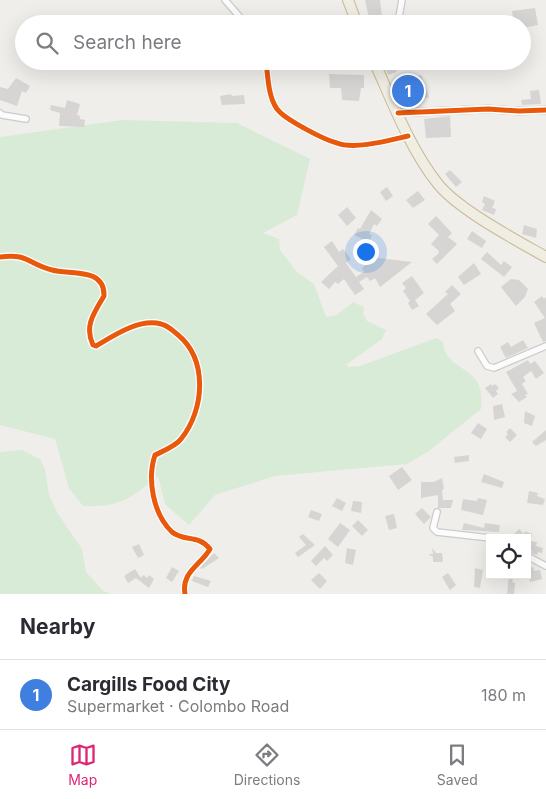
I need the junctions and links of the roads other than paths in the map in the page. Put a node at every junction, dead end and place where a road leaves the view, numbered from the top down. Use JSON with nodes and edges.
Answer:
{"nodes":[{"id":1,"x":225,"y":0,"type":"edge"},
{"id":2,"x":348,"y":0,"type":"edge"},
{"id":3,"x":402,"y":0,"type":"edge"},
{"id":4,"x":238,"y":15,"type":"edge"},
{"id":5,"x":354,"y":15,"type":"edge"},
{"id":6,"x":399,"y":15,"type":"edge"},
{"id":7,"x":267,"y":70,"type":"edge"},
{"id":8,"x":378,"y":70,"type":"edge"},
{"id":9,"x":546,"y":110,"type":"edge"},
{"id":10,"x":0,"y":113,"type":"edge"},
{"id":11,"x":398,"y":113,"type":"junction"},
{"id":12,"x":26,"y":119,"type":"dead end"},
{"id":13,"x":408,"y":136,"type":"junction"},
{"id":14,"x":546,"y":257,"type":"edge"},
{"id":15,"x":0,"y":258,"type":"edge"},
{"id":16,"x":546,"y":346,"type":"edge"},
{"id":17,"x":478,"y":351,"type":"dead end"},
{"id":18,"x":437,"y":512,"type":"dead end"},
{"id":19,"x":486,"y":538,"type":"edge"},
{"id":20,"x":531,"y":558,"type":"edge"},
{"id":21,"x":546,"y":566,"type":"edge"},
{"id":22,"x":185,"y":594,"type":"edge"}],
"edges":[{"from":1,"to":4,"type":"street"},
{"from":2,"to":5,"type":"highway"},
{"from":3,"to":6,"type":"street"},
{"from":7,"to":13,"type":"street"},
{"from":8,"to":11,"type":"highway"},
{"from":9,"to":11,"type":"street"},
{"from":10,"to":12,"type":"street"},
{"from":11,"to":13,"type":"highway"},
{"from":13,"to":14,"type":"highway"},
{"from":15,"to":22,"type":"street"},
{"from":16,"to":17,"type":"street"},
{"from":18,"to":19,"type":"street"},
{"from":20,"to":21,"type":"street"}]}
